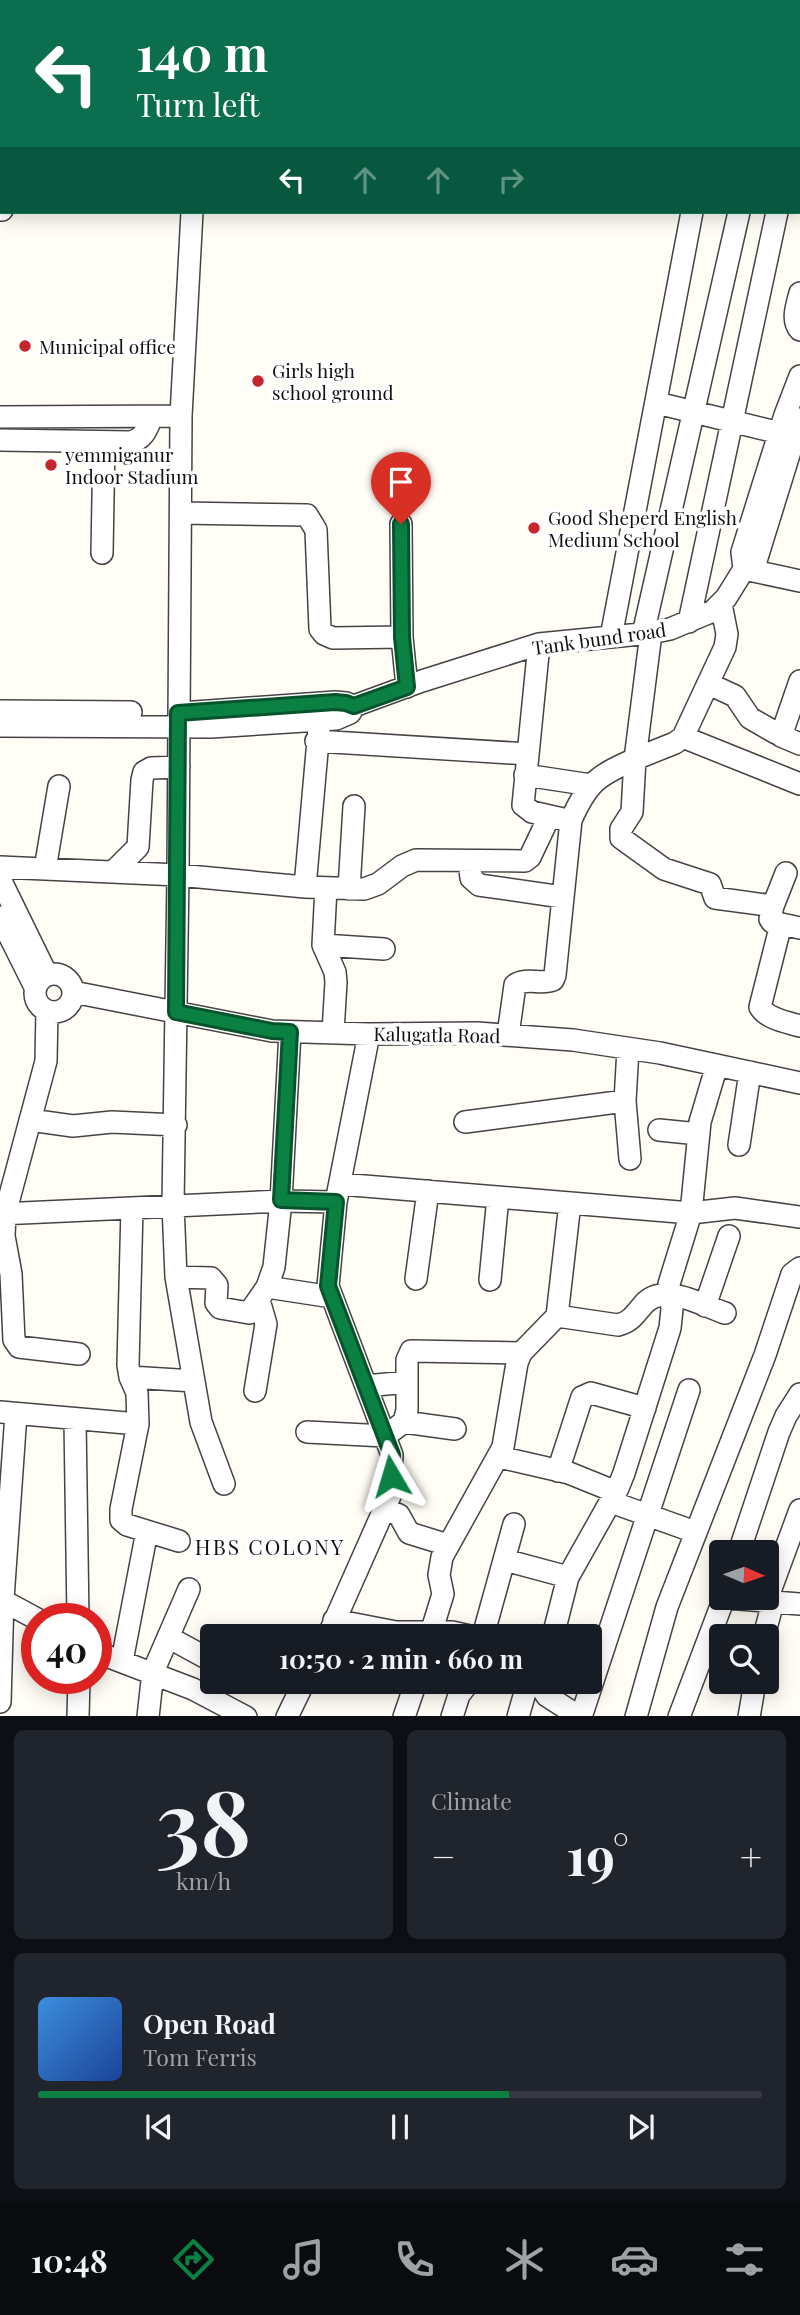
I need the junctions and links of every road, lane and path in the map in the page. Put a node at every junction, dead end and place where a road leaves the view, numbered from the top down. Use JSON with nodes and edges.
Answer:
{"nodes":[{"id":1,"x":192,"y":214,"type":"edge"},
{"id":2,"x":692,"y":214,"type":"edge"},
{"id":3,"x":739,"y":214,"type":"edge"},
{"id":4,"x":777,"y":214,"type":"edge"},
{"id":5,"x":800,"y":293,"type":"edge"},
{"id":6,"x":800,"y":330,"type":"edge"},
{"id":7,"x":800,"y":376,"type":"edge"},
{"id":8,"x":657,"y":402,"type":"junction"},
{"id":9,"x":694,"y":411,"type":"junction"},
{"id":10,"x":152,"y":416,"type":"junction"},
{"id":11,"x":181,"y":416,"type":"junction"},
{"id":12,"x":0,"y":417,"type":"edge"},
{"id":13,"x":800,"y":419,"type":"edge"},
{"id":14,"x":732,"y":421,"type":"junction"},
{"id":15,"x":779,"y":433,"type":"junction"},
{"id":16,"x":0,"y":440,"type":"edge"},
{"id":17,"x":104,"y":442,"type":"junction"},
{"id":18,"x":181,"y":513,"type":"junction"},
{"id":19,"x":401,"y":524,"type":"dead end"},
{"id":20,"x":102,"y":553,"type":"dead end"},
{"id":21,"x":744,"y":569,"type":"junction"},
{"id":22,"x":800,"y":580,"type":"edge"},
{"id":23,"x":721,"y":604,"type":"junction"},
{"id":24,"x":689,"y":622,"type":"junction"},
{"id":25,"x":647,"y":634,"type":"junction"},
{"id":26,"x":402,"y":637,"type":"junction"},
{"id":27,"x":611,"y":637,"type":"junction"},
{"id":28,"x":539,"y":644,"type":"junction"},
{"id":29,"x":800,"y":681,"type":"edge"},
{"id":30,"x":709,"y":684,"type":"junction"},
{"id":31,"x":407,"y":687,"type":"junction"},
{"id":32,"x":354,"y":706,"type":"junction"},
{"id":33,"x":0,"y":711,"type":"edge"},
{"id":34,"x":179,"y":720,"type":"junction"},
{"id":35,"x":0,"y":726,"type":"edge"},
{"id":36,"x":318,"y":731,"type":"junction"},
{"id":37,"x":683,"y":737,"type":"junction"},
{"id":38,"x":786,"y":738,"type":"edge"},
{"id":39,"x":635,"y":759,"type":"junction"},
{"id":40,"x":526,"y":765,"type":"junction"},
{"id":41,"x":179,"y":767,"type":"junction"},
{"id":42,"x":760,"y":768,"type":"junction"},
{"id":43,"x":800,"y":784,"type":"edge"},
{"id":44,"x":591,"y":785,"type":"junction"},
{"id":45,"x":59,"y":786,"type":"dead end"},
{"id":46,"x":354,"y":806,"type":"dead end"},
{"id":47,"x":560,"y":818,"type":"junction"},
{"id":48,"x":469,"y":861,"type":"junction"},
{"id":49,"x":45,"y":869,"type":"junction"},
{"id":50,"x":113,"y":872,"type":"junction"},
{"id":51,"x":786,"y":873,"type":"dead end"},
{"id":52,"x":178,"y":875,"type":"junction"},
{"id":53,"x":0,"y":878,"type":"edge"},
{"id":54,"x":315,"y":887,"type":"junction"},
{"id":55,"x":349,"y":889,"type":"junction"},
{"id":56,"x":562,"y":897,"type":"junction"},
{"id":57,"x":0,"y":917,"type":"edge"},
{"id":58,"x":785,"y":919,"type":"edge"},
{"id":59,"x":323,"y":945,"type":"junction"},
{"id":60,"x":384,"y":949,"type":"dead end"},
{"id":61,"x":41,"y":981,"type":"junction"},
{"id":62,"x":73,"y":992,"type":"junction"},
{"id":63,"x":47,"y":1011,"type":"junction"},
{"id":64,"x":176,"y":1012,"type":"junction"},
{"id":65,"x":800,"y":1026,"type":"edge"},
{"id":66,"x":290,"y":1032,"type":"junction"},
{"id":67,"x":333,"y":1032,"type":"junction"},
{"id":68,"x":369,"y":1034,"type":"junction"},
{"id":69,"x":508,"y":1035,"type":"junction"},
{"id":70,"x":628,"y":1049,"type":"junction"},
{"id":71,"x":717,"y":1065,"type":"junction"},
{"id":72,"x":750,"y":1072,"type":"junction"},
{"id":73,"x":800,"y":1083,"type":"edge"},
{"id":74,"x":625,"y":1101,"type":"junction"},
{"id":75,"x":30,"y":1120,"type":"junction"},
{"id":76,"x":465,"y":1122,"type":"dead end"},
{"id":77,"x":176,"y":1125,"type":"junction"},
{"id":78,"x":659,"y":1130,"type":"dead end"},
{"id":79,"x":699,"y":1134,"type":"junction"},
{"id":80,"x":739,"y":1145,"type":"dead end"},
{"id":81,"x":630,"y":1159,"type":"dead end"},
{"id":82,"x":9,"y":1160,"type":"edge"},
{"id":83,"x":428,"y":1191,"type":"junction"},
{"id":84,"x":338,"y":1193,"type":"junction"},
{"id":85,"x":498,"y":1197,"type":"junction"},
{"id":86,"x":281,"y":1200,"type":"junction"},
{"id":87,"x":570,"y":1203,"type":"junction"},
{"id":88,"x":173,"y":1205,"type":"junction"},
{"id":89,"x":132,"y":1208,"type":"junction"},
{"id":90,"x":691,"y":1213,"type":"junction"},
{"id":91,"x":2,"y":1214,"type":"edge"},
{"id":92,"x":800,"y":1217,"type":"edge"},
{"id":93,"x":729,"y":1236,"type":"dead end"},
{"id":94,"x":800,"y":1268,"type":"edge"},
{"id":95,"x":176,"y":1277,"type":"junction"},
{"id":96,"x":416,"y":1279,"type":"dead end"},
{"id":97,"x":490,"y":1280,"type":"dead end"},
{"id":98,"x":263,"y":1293,"type":"junction"},
{"id":99,"x":669,"y":1293,"type":"junction"},
{"id":100,"x":332,"y":1297,"type":"junction"},
{"id":101,"x":557,"y":1316,"type":"junction"},
{"id":102,"x":521,"y":1353,"type":"junction"},
{"id":103,"x":79,"y":1354,"type":"dead end"},
{"id":104,"x":130,"y":1377,"type":"junction"},
{"id":105,"x":194,"y":1381,"type":"junction"},
{"id":106,"x":407,"y":1382,"type":"junction"},
{"id":107,"x":366,"y":1386,"type":"junction"},
{"id":108,"x":689,"y":1390,"type":"dead end"},
{"id":109,"x":255,"y":1391,"type":"dead end"},
{"id":110,"x":800,"y":1394,"type":"edge"},
{"id":111,"x":645,"y":1408,"type":"junction"},
{"id":112,"x":8,"y":1413,"type":"edge"},
{"id":113,"x":75,"y":1420,"type":"junction"},
{"id":114,"x":404,"y":1422,"type":"junction"},
{"id":115,"x":138,"y":1424,"type":"junction"},
{"id":116,"x":455,"y":1429,"type":"dead end"},
{"id":117,"x":307,"y":1432,"type":"dead end"},
{"id":118,"x":385,"y":1436,"type":"junction"},
{"id":119,"x":499,"y":1457,"type":"junction"},
{"id":120,"x":558,"y":1471,"type":"junction"},
{"id":121,"x":224,"y":1484,"type":"dead end"},
{"id":122,"x":613,"y":1497,"type":"junction"},
{"id":123,"x":384,"y":1509,"type":"junction"},
{"id":124,"x":800,"y":1510,"type":"edge"},
{"id":125,"x":647,"y":1515,"type":"junction"},
{"id":126,"x":514,"y":1524,"type":"dead end"},
{"id":127,"x":147,"y":1531,"type":"junction"},
{"id":128,"x":695,"y":1532,"type":"junction"},
{"id":129,"x":743,"y":1540,"type":"edge"},
{"id":130,"x":179,"y":1541,"type":"dead end"},
{"id":131,"x":448,"y":1545,"type":"junction"},
{"id":132,"x":505,"y":1560,"type":"junction"},
{"id":133,"x":779,"y":1574,"type":"edge"},
{"id":134,"x":568,"y":1577,"type":"junction"},
{"id":135,"x":189,"y":1589,"type":"dead end"},
{"id":136,"x":1,"y":1599,"type":"edge"},
{"id":137,"x":78,"y":1603,"type":"edge"},
{"id":138,"x":779,"y":1603,"type":"edge"},
{"id":139,"x":800,"y":1604,"type":"edge"},
{"id":140,"x":21,"y":1610,"type":"edge"},
{"id":141,"x":720,"y":1610,"type":"edge"},
{"id":142,"x":333,"y":1624,"type":"edge"},
{"id":143,"x":434,"y":1624,"type":"edge"},
{"id":144,"x":486,"y":1624,"type":"edge"},
{"id":145,"x":556,"y":1624,"type":"edge"},
{"id":146,"x":168,"y":1637,"type":"junction"},
{"id":147,"x":200,"y":1654,"type":"edge"},
{"id":148,"x":112,"y":1658,"type":"edge"},
{"id":149,"x":122,"y":1661,"type":"junction"},
{"id":150,"x":153,"y":1672,"type":"junction"},
{"id":151,"x":79,"y":1694,"type":"edge"},
{"id":152,"x":298,"y":1694,"type":"edge"},
{"id":153,"x":411,"y":1694,"type":"edge"},
{"id":154,"x":460,"y":1694,"type":"edge"},
{"id":155,"x":525,"y":1694,"type":"edge"},
{"id":156,"x":546,"y":1694,"type":"edge"},
{"id":157,"x":753,"y":1694,"type":"edge"},
{"id":158,"x":0,"y":1702,"type":"edge"},
{"id":159,"x":209,"y":1703,"type":"edge"},
{"id":160,"x":554,"y":1710,"type":"edge"},
{"id":161,"x":290,"y":1711,"type":"edge"},
{"id":162,"x":78,"y":1716,"type":"edge"},
{"id":163,"x":148,"y":1716,"type":"edge"},
{"id":164,"x":243,"y":1716,"type":"edge"},
{"id":165,"x":404,"y":1716,"type":"edge"},
{"id":166,"x":452,"y":1716,"type":"edge"},
{"id":167,"x":518,"y":1716,"type":"edge"},
{"id":168,"x":576,"y":1716,"type":"edge"},
{"id":169,"x":580,"y":1716,"type":"edge"},
{"id":170,"x":636,"y":1716,"type":"edge"},
{"id":171,"x":679,"y":1716,"type":"edge"},
{"id":172,"x":749,"y":1716,"type":"edge"}],
"edges":[{"from":1,"to":11,"type":"street"},
{"from":2,"to":8,"type":"street"},
{"from":3,"to":9,"type":"street"},
{"from":4,"to":14,"type":"street"},
{"from":5,"to":6,"type":"street"},
{"from":7,"to":15,"type":"street"},
{"from":8,"to":9,"type":"street"},
{"from":8,"to":27,"type":"street"},
{"from":9,"to":14,"type":"street"},
{"from":9,"to":25,"type":"street"},
{"from":10,"to":11,"type":"street"},
{"from":10,"to":12,"type":"street"},
{"from":10,"to":17,"type":"street"},
{"from":11,"to":18,"type":"street"},
{"from":13,"to":21,"type":"street","name":"Tank bund road"},
{"from":14,"to":15,"type":"street"},
{"from":14,"to":24,"type":"street"},
{"from":15,"to":21,"type":"street"},
{"from":16,"to":17,"type":"street"},
{"from":17,"to":20,"type":"street"},
{"from":18,"to":26,"type":"street"},
{"from":18,"to":34,"type":"street"},
{"from":19,"to":26,"type":"street"},
{"from":21,"to":22,"type":"street"},
{"from":21,"to":23,"type":"street","name":"Tank bund road"},
{"from":23,"to":24,"type":"street","name":"Tank bund road"},
{"from":23,"to":30,"type":"street"},
{"from":24,"to":25,"type":"street","name":"Tank bund road"},
{"from":25,"to":27,"type":"street","name":"Tank bund road"},
{"from":25,"to":39,"type":"street"},
{"from":26,"to":31,"type":"street"},
{"from":27,"to":28,"type":"street","name":"Tank bund road"},
{"from":28,"to":31,"type":"street","name":"Tank bund road"},
{"from":28,"to":40,"type":"street"},
{"from":29,"to":38,"type":"street"},
{"from":30,"to":37,"type":"street"},
{"from":30,"to":38,"type":"street"},
{"from":31,"to":32,"type":"street","name":"Tank bund road"},
{"from":32,"to":34,"type":"street"},
{"from":32,"to":36,"type":"street","name":"Tank bund road"},
{"from":33,"to":34,"type":"street"},
{"from":34,"to":35,"type":"street"},
{"from":34,"to":36,"type":"street"},
{"from":34,"to":41,"type":"street"},
{"from":36,"to":40,"type":"street"},
{"from":36,"to":54,"type":"street"},
{"from":37,"to":39,"type":"street"},
{"from":37,"to":42,"type":"street"},
{"from":38,"to":42,"type":"street"},
{"from":39,"to":44,"type":"street"},
{"from":39,"to":58,"type":"street"},
{"from":40,"to":44,"type":"street"},
{"from":40,"to":47,"type":"street"},
{"from":41,"to":50,"type":"street"},
{"from":41,"to":52,"type":"street"},
{"from":42,"to":43,"type":"street"},
{"from":44,"to":47,"type":"street"},
{"from":45,"to":49,"type":"street"},
{"from":46,"to":55,"type":"street"},
{"from":47,"to":48,"type":"street"},
{"from":47,"to":56,"type":"street"},
{"from":48,"to":55,"type":"street"},
{"from":48,"to":56,"type":"street"},
{"from":49,"to":50,"type":"street"},
{"from":49,"to":53,"type":"street"},
{"from":50,"to":52,"type":"street"},
{"from":51,"to":58,"type":"street"},
{"from":52,"to":54,"type":"street"},
{"from":52,"to":64,"type":"street"},
{"from":53,"to":61,"type":"street"},
{"from":54,"to":55,"type":"street"},
{"from":54,"to":59,"type":"street"},
{"from":56,"to":69,"type":"street"},
{"from":57,"to":61,"type":"street"},
{"from":58,"to":65,"type":"street"},
{"from":59,"to":60,"type":"street"},
{"from":59,"to":67,"type":"street"},
{"from":61,"to":62,"type":"street","name":"Kalugatla Road"},
{"from":61,"to":63,"type":"street"},
{"from":62,"to":63,"type":"street"},
{"from":62,"to":64,"type":"street","name":"Kalugatla Road"},
{"from":63,"to":75,"type":"street"},
{"from":64,"to":66,"type":"street","name":"Kalugatla Road"},
{"from":64,"to":77,"type":"street"},
{"from":66,"to":67,"type":"street","name":"Kalugatla Road"},
{"from":66,"to":86,"type":"street"},
{"from":67,"to":68,"type":"street","name":"Kalugatla Road"},
{"from":68,"to":69,"type":"street","name":"Kalugatla Road"},
{"from":68,"to":84,"type":"street"},
{"from":69,"to":70,"type":"street","name":"Kalugatla Road"},
{"from":70,"to":71,"type":"street","name":"Kalugatla Road"},
{"from":70,"to":74,"type":"street"},
{"from":71,"to":72,"type":"street","name":"Kalugatla Road"},
{"from":71,"to":79,"type":"street"},
{"from":72,"to":73,"type":"street","name":"Kalugatla Road"},
{"from":72,"to":80,"type":"street"},
{"from":74,"to":76,"type":"street"},
{"from":74,"to":81,"type":"street"},
{"from":75,"to":77,"type":"street"},
{"from":75,"to":82,"type":"street"},
{"from":77,"to":88,"type":"street"},
{"from":78,"to":79,"type":"street"},
{"from":79,"to":90,"type":"street"},
{"from":82,"to":91,"type":"street"},
{"from":83,"to":84,"type":"street"},
{"from":83,"to":85,"type":"street"},
{"from":83,"to":96,"type":"street"},
{"from":84,"to":86,"type":"street"},
{"from":84,"to":100,"type":"street"},
{"from":85,"to":87,"type":"street"},
{"from":85,"to":97,"type":"street"},
{"from":86,"to":88,"type":"street"},
{"from":86,"to":98,"type":"street"},
{"from":87,"to":90,"type":"street"},
{"from":87,"to":101,"type":"street"},
{"from":88,"to":89,"type":"street"},
{"from":88,"to":95,"type":"street"},
{"from":89,"to":91,"type":"street"},
{"from":89,"to":104,"type":"street"},
{"from":90,"to":92,"type":"street"},
{"from":90,"to":99,"type":"street"},
{"from":91,"to":103,"type":"street"},
{"from":93,"to":99,"type":"street"},
{"from":94,"to":128,"type":"street"},
{"from":95,"to":98,"type":"street"},
{"from":95,"to":105,"type":"street"},
{"from":98,"to":100,"type":"street"},
{"from":98,"to":109,"type":"street"},
{"from":99,"to":101,"type":"street"},
{"from":99,"to":111,"type":"street"},
{"from":100,"to":107,"type":"street"},
{"from":101,"to":102,"type":"street"},
{"from":102,"to":106,"type":"street"},
{"from":102,"to":119,"type":"street"},
{"from":104,"to":105,"type":"street"},
{"from":104,"to":115,"type":"street"},
{"from":105,"to":121,"type":"street"},
{"from":106,"to":107,"type":"street"},
{"from":106,"to":114,"type":"street"},
{"from":107,"to":118,"type":"street"},
{"from":108,"to":125,"type":"street"},
{"from":110,"to":129,"type":"street"},
{"from":111,"to":120,"type":"street"},
{"from":111,"to":122,"type":"street"},
{"from":112,"to":113,"type":"street"},
{"from":112,"to":136,"type":"street"},
{"from":113,"to":115,"type":"street"},
{"from":113,"to":137,"type":"street"},
{"from":114,"to":116,"type":"street"},
{"from":114,"to":118,"type":"street"},
{"from":115,"to":127,"type":"street"},
{"from":117,"to":118,"type":"street"},
{"from":118,"to":123,"type":"street"},
{"from":119,"to":120,"type":"street"},
{"from":119,"to":131,"type":"street"},
{"from":120,"to":122,"type":"street"},
{"from":122,"to":125,"type":"street"},
{"from":122,"to":134,"type":"street"},
{"from":123,"to":131,"type":"street"},
{"from":123,"to":142,"type":"street"},
{"from":124,"to":133,"type":"street"},
{"from":125,"to":128,"type":"street"},
{"from":125,"to":169,"type":"street"},
{"from":126,"to":132,"type":"street"},
{"from":127,"to":130,"type":"street"},
{"from":127,"to":149,"type":"street"},
{"from":128,"to":170,"type":"street"},
{"from":131,"to":143,"type":"street"},
{"from":132,"to":134,"type":"street"},
{"from":132,"to":144,"type":"street"},
{"from":134,"to":145,"type":"street"},
{"from":135,"to":146,"type":"street"},
{"from":136,"to":140,"type":"street"},
{"from":136,"to":158,"type":"street"},
{"from":138,"to":139,"type":"street"},
{"from":141,"to":171,"type":"street"},
{"from":146,"to":147,"type":"street"},
{"from":146,"to":150,"type":"street"},
{"from":148,"to":149,"type":"street"},
{"from":149,"to":150,"type":"street"},
{"from":150,"to":159,"type":"street"},
{"from":150,"to":163,"type":"street"},
{"from":151,"to":162,"type":"street"},
{"from":152,"to":161,"type":"street"},
{"from":153,"to":165,"type":"street"},
{"from":154,"to":166,"type":"street"},
{"from":155,"to":167,"type":"street"},
{"from":156,"to":160,"type":"street"},
{"from":157,"to":172,"type":"street"},
{"from":159,"to":164,"type":"street"},
{"from":160,"to":168,"type":"street"}]}
